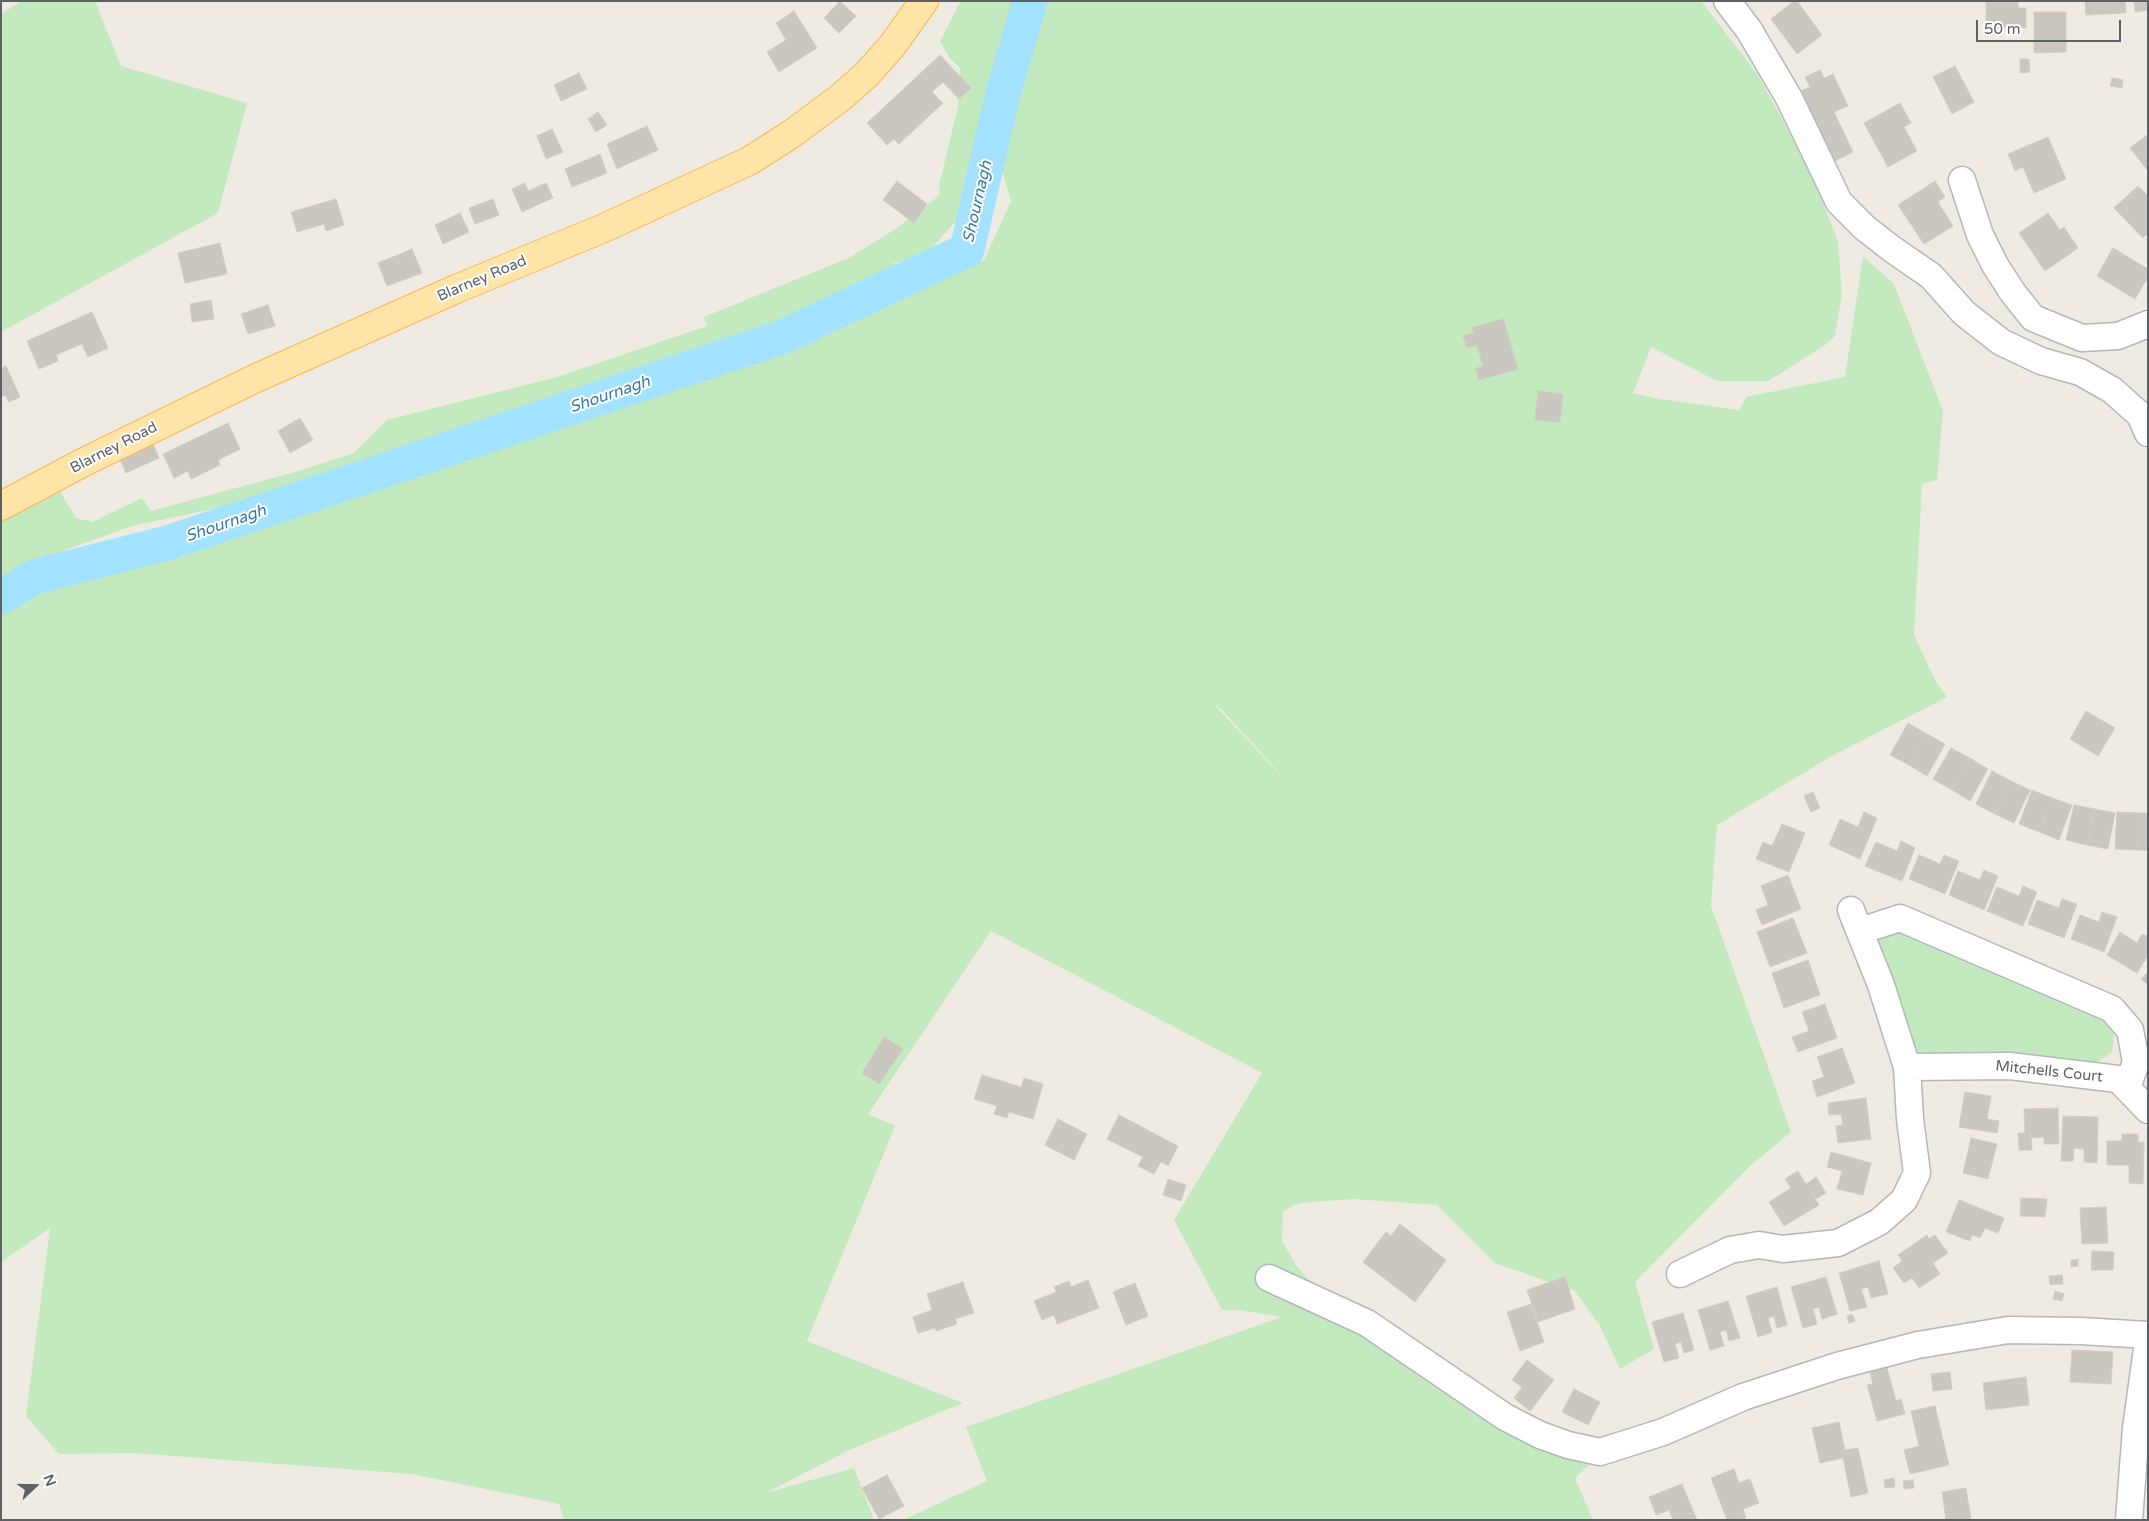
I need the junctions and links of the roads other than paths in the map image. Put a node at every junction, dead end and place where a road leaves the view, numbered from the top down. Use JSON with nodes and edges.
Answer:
{"nodes":[{"id":1,"x":924,"y":1,"type":"edge"},
{"id":2,"x":1727,"y":1,"type":"edge"},
{"id":3,"x":1962,"y":180,"type":"dead end"},
{"id":4,"x":2148,"y":324,"type":"edge"},
{"id":5,"x":2082,"y":338,"type":"junction"},
{"id":6,"x":2080,"y":372,"type":"junction"},
{"id":7,"x":2148,"y":433,"type":"edge"},
{"id":8,"x":1,"y":506,"type":"edge"},
{"id":9,"x":1907,"y":1067,"type":"junction"},
{"id":10,"x":2127,"y":1088,"type":"junction"},
{"id":11,"x":2148,"y":1110,"type":"edge"},
{"id":12,"x":1680,"y":1274,"type":"dead end"},
{"id":13,"x":1269,"y":1278,"type":"dead end"},
{"id":14,"x":2148,"y":1335,"type":"edge"},
{"id":15,"x":2148,"y":1342,"type":"edge"},
{"id":16,"x":2129,"y":1520,"type":"edge"}],
"edges":[{"from":1,"to":8,"type":"main road","name":"Blarney Road"},
{"from":2,"to":6,"type":"street"},
{"from":3,"to":5,"type":"street"},
{"from":4,"to":5,"type":"street"},
{"from":5,"to":6,"type":"street"},
{"from":6,"to":7,"type":"street"},
{"from":9,"to":10,"type":"street","name":"Mitchells Court"},
{"from":9,"to":10,"type":"street"},
{"from":9,"to":12,"type":"street"},
{"from":10,"to":11,"type":"street","name":"Mitchells Court"},
{"from":13,"to":14,"type":"street"},
{"from":15,"to":16,"type":"street"}]}
